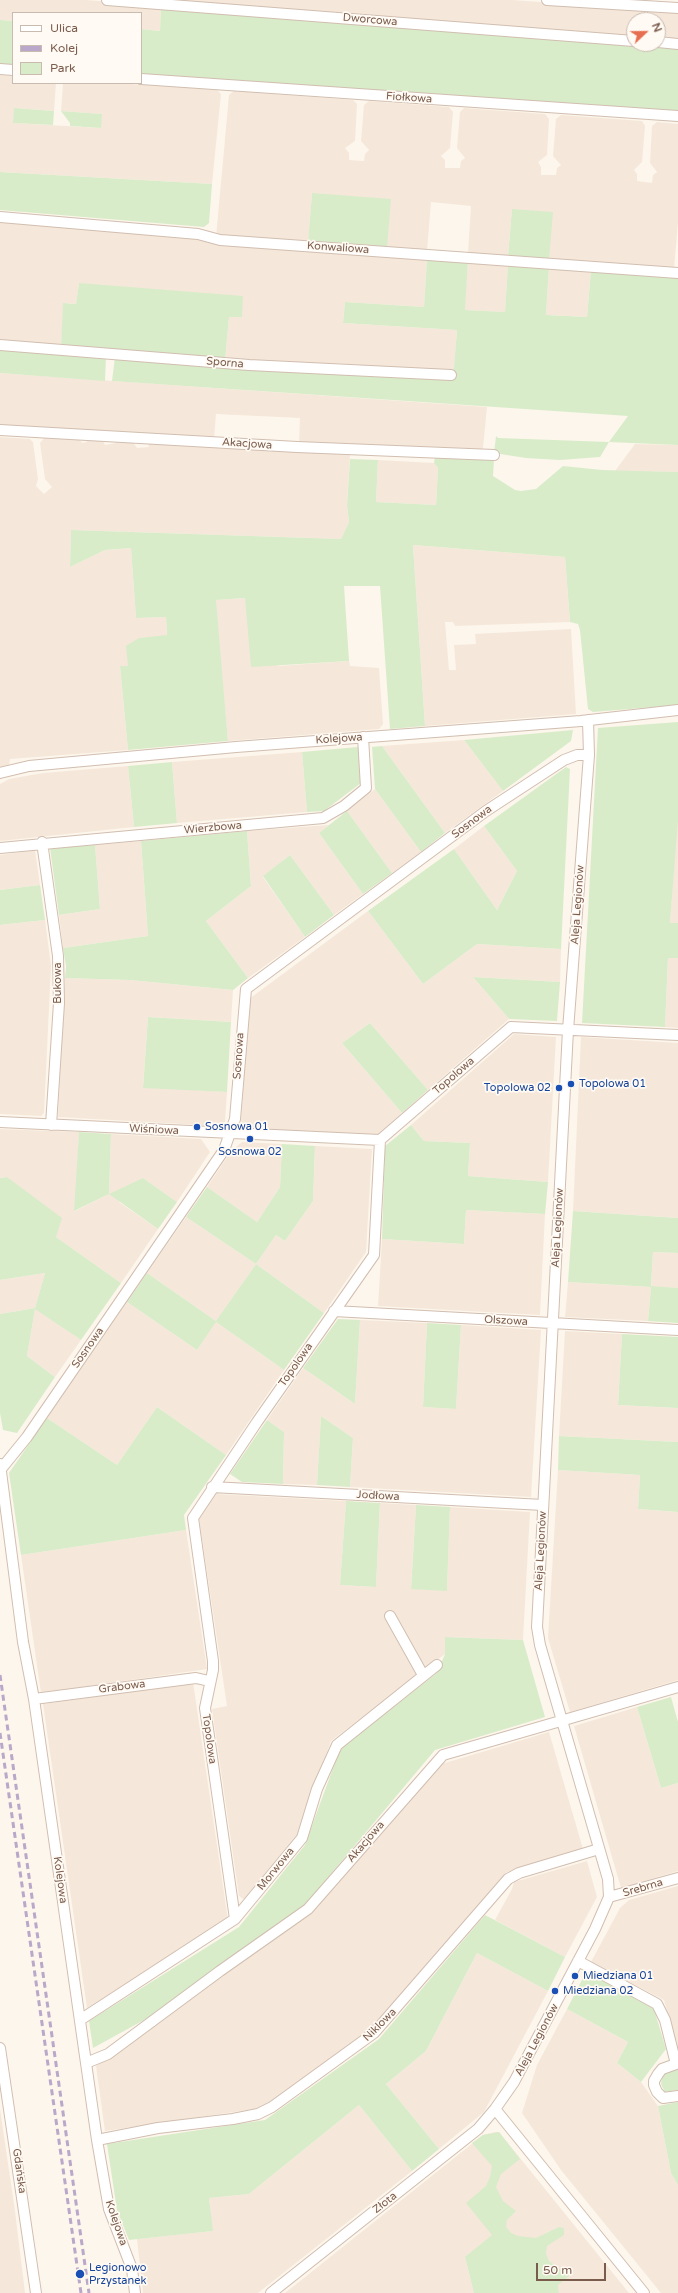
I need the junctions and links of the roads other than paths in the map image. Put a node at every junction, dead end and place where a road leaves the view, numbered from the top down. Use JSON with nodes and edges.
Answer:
{"nodes":[{"id":1,"x":107,"y":0,"type":"edge"},
{"id":2,"x":547,"y":0,"type":"edge"},
{"id":3,"x":678,"y":8,"type":"edge"},
{"id":4,"x":626,"y":40,"type":"edge"},
{"id":5,"x":666,"y":43,"type":"edge"},
{"id":6,"x":678,"y":44,"type":"edge"},
{"id":7,"x":0,"y":69,"type":"edge"},
{"id":8,"x":12,"y":70,"type":"edge"},
{"id":9,"x":142,"y":79,"type":"edge"},
{"id":10,"x":678,"y":116,"type":"edge"},
{"id":11,"x":0,"y":217,"type":"edge"},
{"id":12,"x":678,"y":273,"type":"edge"},
{"id":13,"x":0,"y":346,"type":"edge"},
{"id":14,"x":451,"y":375,"type":"dead end"},
{"id":15,"x":0,"y":430,"type":"edge"},
{"id":16,"x":494,"y":455,"type":"dead end"},
{"id":17,"x":678,"y":710,"type":"edge"},
{"id":18,"x":588,"y":720,"type":"junction"},
{"id":19,"x":362,"y":737,"type":"junction"},
{"id":20,"x":589,"y":755,"type":"junction"},
{"id":21,"x":0,"y":773,"type":"edge"},
{"id":22,"x":42,"y":842,"type":"junction"},
{"id":23,"x":0,"y":848,"type":"edge"},
{"id":24,"x":568,"y":1030,"type":"junction"},
{"id":25,"x":678,"y":1035,"type":"edge"},
{"id":26,"x":0,"y":1122,"type":"edge"},
{"id":27,"x":51,"y":1124,"type":"junction"},
{"id":28,"x":231,"y":1134,"type":"junction"},
{"id":29,"x":380,"y":1140,"type":"junction"},
{"id":30,"x":334,"y":1311,"type":"junction"},
{"id":31,"x":553,"y":1323,"type":"junction"},
{"id":32,"x":678,"y":1330,"type":"edge"},
{"id":33,"x":0,"y":1466,"type":"edge"},
{"id":34,"x":212,"y":1487,"type":"junction"},
{"id":35,"x":543,"y":1505,"type":"junction"},
{"id":36,"x":390,"y":1616,"type":"dead end"},
{"id":37,"x":437,"y":1665,"type":"dead end"},
{"id":38,"x":423,"y":1675,"type":"junction"},
{"id":39,"x":209,"y":1682,"type":"junction"},
{"id":40,"x":678,"y":1687,"type":"edge"},
{"id":41,"x":34,"y":1699,"type":"junction"},
{"id":42,"x":563,"y":1721,"type":"junction"},
{"id":43,"x":599,"y":1849,"type":"junction"},
{"id":44,"x":678,"y":1878,"type":"edge"},
{"id":45,"x":609,"y":1897,"type":"junction"},
{"id":46,"x":235,"y":1919,"type":"junction"},
{"id":47,"x":578,"y":1961,"type":"junction"},
{"id":48,"x":80,"y":2020,"type":"junction"},
{"id":49,"x":0,"y":2048,"type":"edge"},
{"id":50,"x":86,"y":2063,"type":"junction"},
{"id":51,"x":677,"y":2064,"type":"edge"},
{"id":52,"x":678,"y":2096,"type":"edge"},
{"id":53,"x":4,"y":2098,"type":"edge"},
{"id":54,"x":495,"y":2109,"type":"junction"},
{"id":55,"x":97,"y":2140,"type":"junction"},
{"id":56,"x":36,"y":2293,"type":"edge"},
{"id":57,"x":135,"y":2293,"type":"edge"},
{"id":58,"x":271,"y":2293,"type":"edge"},
{"id":59,"x":644,"y":2293,"type":"edge"}],
"edges":[{"from":1,"to":4,"type":"street","name":"Dworcowa"},
{"from":2,"to":3,"type":"street"},
{"from":5,"to":6,"type":"street"},
{"from":7,"to":8,"type":"street"},
{"from":9,"to":10,"type":"street","name":"Fiołkowa"},
{"from":11,"to":12,"type":"street","name":"Konwaliowa"},
{"from":13,"to":14,"type":"street","name":"Sporna"},
{"from":15,"to":16,"type":"street","name":"Akacjowa"},
{"from":17,"to":18,"type":"street","name":"Kolejowa"},
{"from":18,"to":19,"type":"street","name":"Kolejowa"},
{"from":18,"to":20,"type":"street","name":"Aleja Legionów"},
{"from":19,"to":21,"type":"street","name":"Kolejowa"},
{"from":19,"to":22,"type":"street","name":"Wierzbowa"},
{"from":20,"to":24,"type":"street","name":"Aleja Legionów"},
{"from":20,"to":28,"type":"street","name":"Sosnowa"},
{"from":22,"to":23,"type":"street","name":"Wierzbowa"},
{"from":22,"to":27,"type":"street","name":"Bukowa"},
{"from":24,"to":25,"type":"street","name":"Topolowa"},
{"from":24,"to":29,"type":"street","name":"Topolowa"},
{"from":24,"to":31,"type":"street","name":"Aleja Legionów"},
{"from":26,"to":27,"type":"street","name":"Wiśniowa"},
{"from":27,"to":28,"type":"street","name":"Wiśniowa"},
{"from":28,"to":29,"type":"street","name":"Wiśniowa"},
{"from":28,"to":33,"type":"street","name":"Sosnowa"},
{"from":29,"to":30,"type":"street","name":"Topolowa"},
{"from":30,"to":31,"type":"street","name":"Olszowa"},
{"from":30,"to":34,"type":"street","name":"Topolowa"},
{"from":31,"to":32,"type":"street","name":"Olszowa"},
{"from":31,"to":35,"type":"street","name":"Aleja Legionów"},
{"from":33,"to":41,"type":"street","name":"Kolejowa"},
{"from":34,"to":35,"type":"street","name":"Jodłowa"},
{"from":34,"to":39,"type":"street","name":"Topolowa"},
{"from":35,"to":42,"type":"street","name":"Aleja Legionów"},
{"from":36,"to":38,"type":"street"},
{"from":37,"to":38,"type":"street","name":"Morwowa"},
{"from":38,"to":46,"type":"street","name":"Morwowa"},
{"from":39,"to":41,"type":"street","name":"Grabowa"},
{"from":39,"to":46,"type":"street","name":"Topolowa"},
{"from":40,"to":42,"type":"street","name":"Akacjowa"},
{"from":41,"to":48,"type":"street","name":"Kolejowa"},
{"from":42,"to":43,"type":"street","name":"Aleja Legionów"},
{"from":42,"to":50,"type":"street","name":"Akacjowa"},
{"from":43,"to":45,"type":"street","name":"Aleja Legionów"},
{"from":43,"to":55,"type":"street","name":"Niklowa"},
{"from":44,"to":45,"type":"street","name":"Srebrna"},
{"from":45,"to":47,"type":"street","name":"Aleja Legionów"},
{"from":46,"to":48,"type":"street","name":"Morwowa"},
{"from":47,"to":51,"type":"street"},
{"from":47,"to":54,"type":"street","name":"Aleja Legionów"},
{"from":48,"to":50,"type":"street","name":"Kolejowa"},
{"from":49,"to":53,"type":"street","name":"Gdańska"},
{"from":50,"to":55,"type":"street","name":"Kolejowa"},
{"from":51,"to":52,"type":"street"},
{"from":53,"to":56,"type":"street","name":"Gdańska"},
{"from":54,"to":58,"type":"street","name":"Złota"},
{"from":54,"to":59,"type":"street"},
{"from":55,"to":57,"type":"street","name":"Kolejowa"}]}
